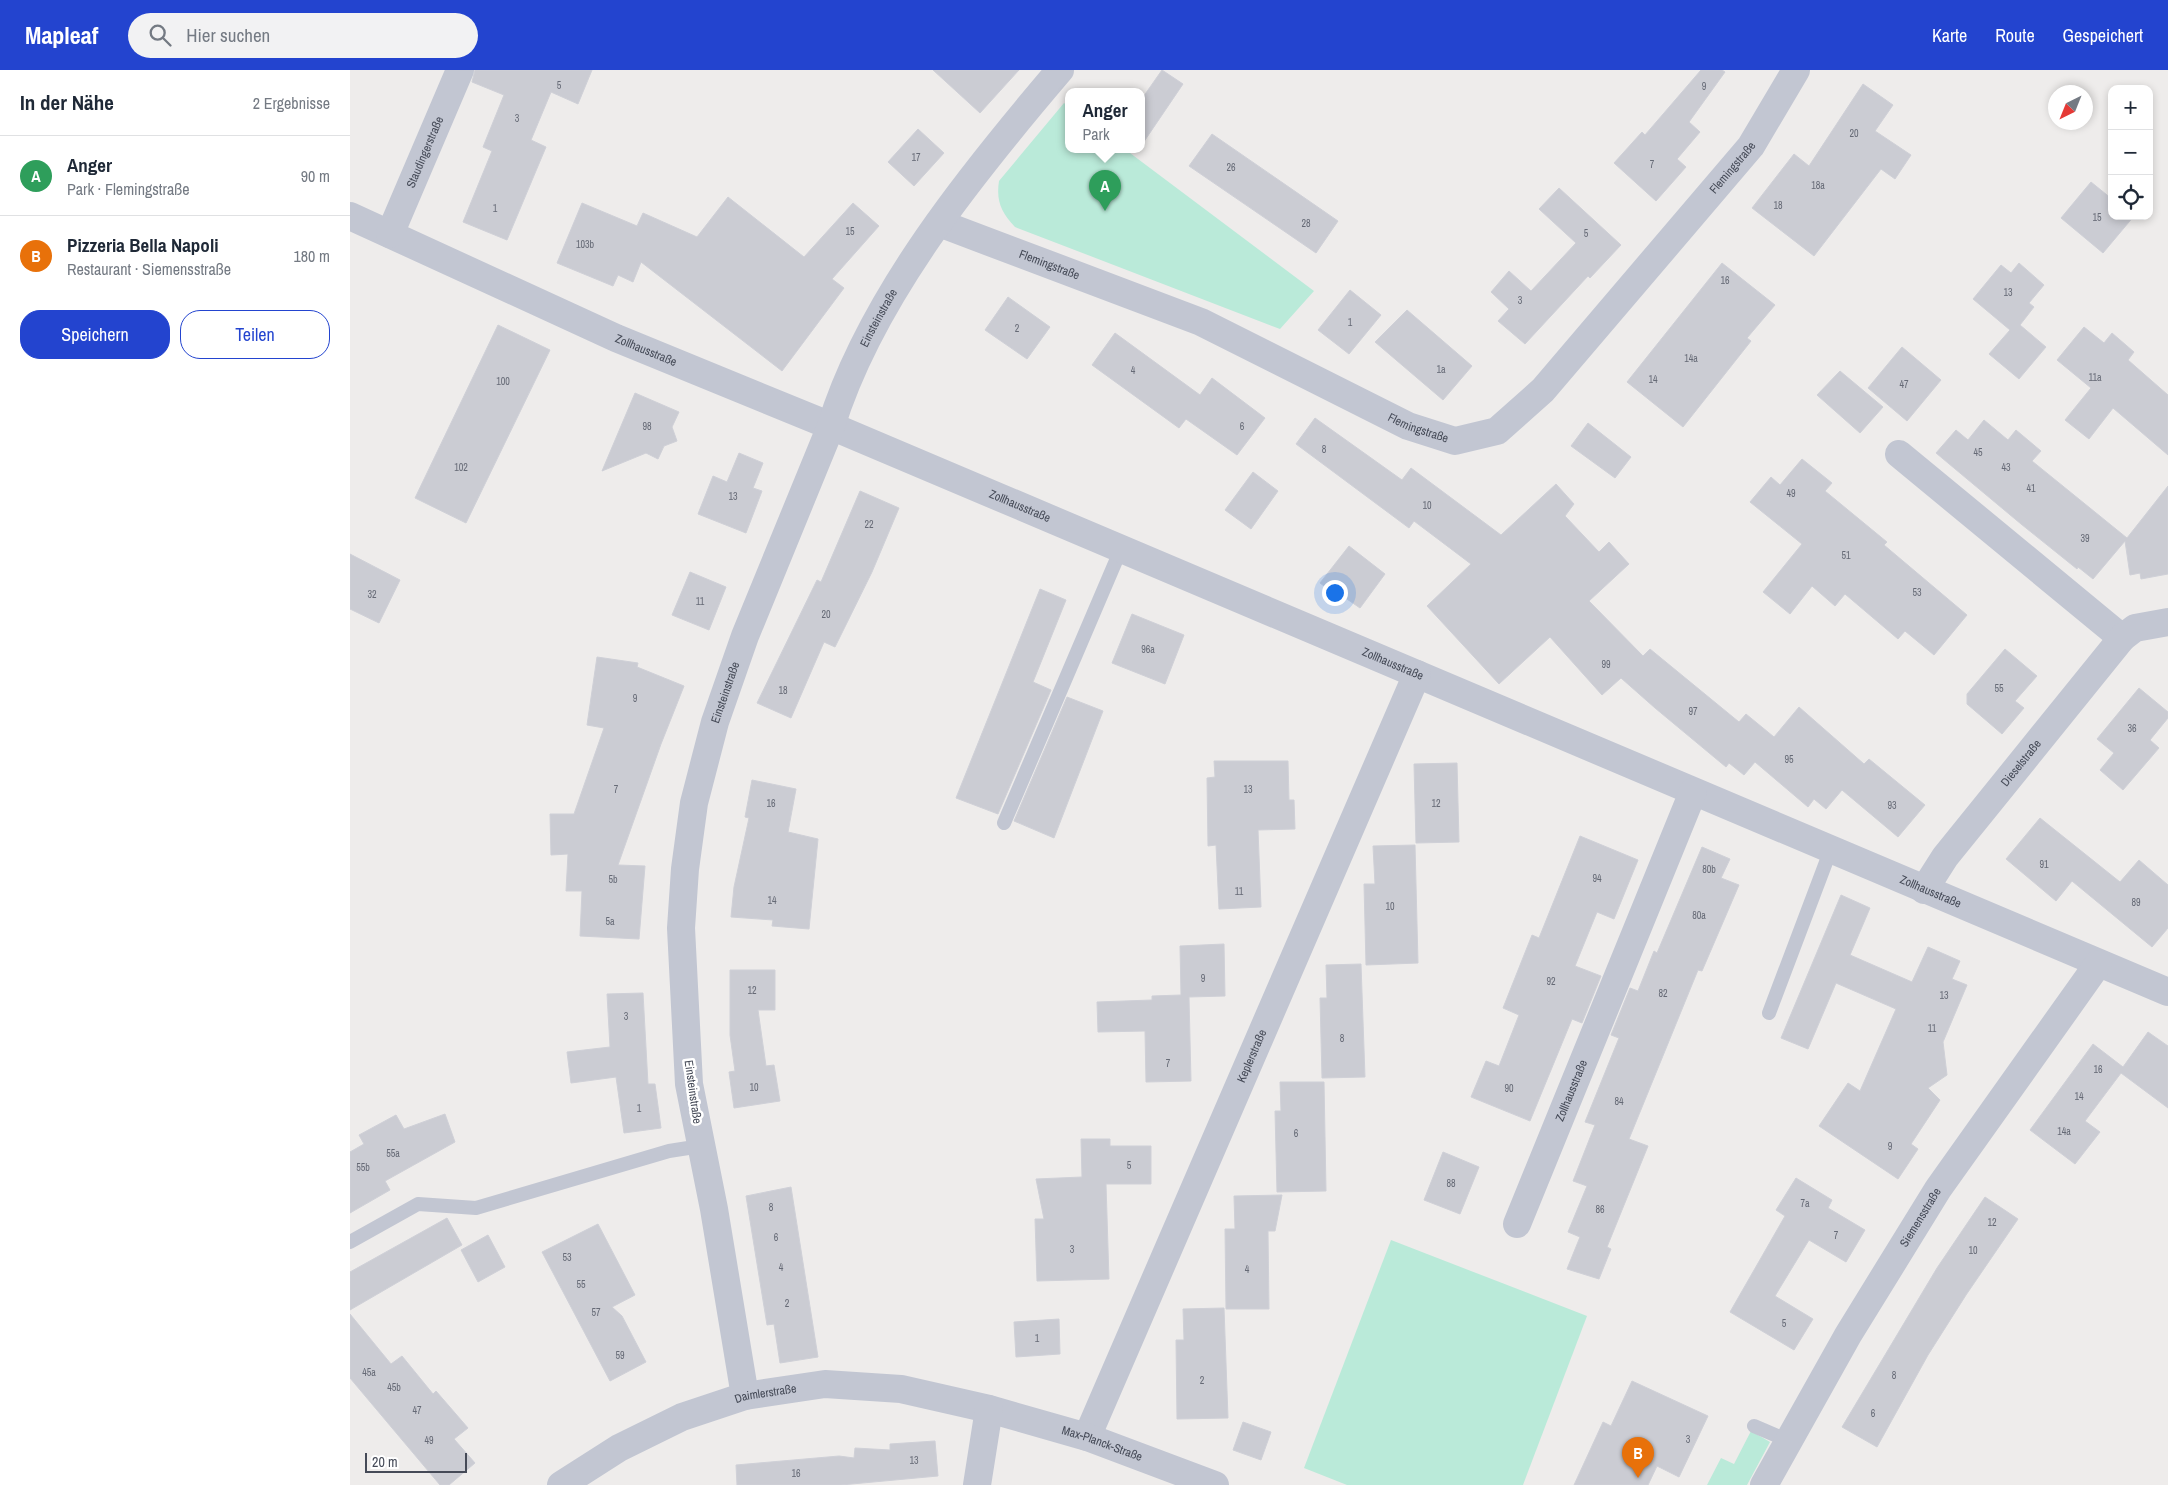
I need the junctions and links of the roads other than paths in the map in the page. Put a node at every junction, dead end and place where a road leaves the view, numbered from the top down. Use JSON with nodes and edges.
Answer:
{"nodes":[{"id":1,"x":460,"y":70,"type":"edge"},
{"id":2,"x":1060,"y":70,"type":"edge"},
{"id":3,"x":1796,"y":70,"type":"edge"},
{"id":4,"x":350,"y":216,"type":"edge"},
{"id":5,"x":939,"y":222,"type":"junction"},
{"id":6,"x":390,"y":234,"type":"junction"},
{"id":7,"x":831,"y":426,"type":"junction"},
{"id":8,"x":1899,"y":454,"type":"dead end"},
{"id":9,"x":1121,"y":549,"type":"junction"},
{"id":10,"x":2168,"y":622,"type":"edge"},
{"id":11,"x":2122,"y":638,"type":"junction"},
{"id":12,"x":1417,"y":674,"type":"junction"},
{"id":13,"x":1693,"y":792,"type":"junction"},
{"id":14,"x":1004,"y":823,"type":"dead end"},
{"id":15,"x":1831,"y":849,"type":"junction"},
{"id":16,"x":1924,"y":890,"type":"junction"},
{"id":17,"x":2098,"y":964,"type":"junction"},
{"id":18,"x":2168,"y":992,"type":"edge"},
{"id":19,"x":1768,"y":1013,"type":"dead end"},
{"id":20,"x":701,"y":1146,"type":"junction"},
{"id":21,"x":1517,"y":1224,"type":"dead end"},
{"id":22,"x":350,"y":1242,"type":"edge"},
{"id":23,"x":745,"y":1396,"type":"junction"},
{"id":24,"x":989,"y":1409,"type":"junction"},
{"id":25,"x":1754,"y":1426,"type":"dead end"},
{"id":26,"x":1086,"y":1437,"type":"junction"},
{"id":27,"x":1788,"y":1441,"type":"junction"},
{"id":28,"x":561,"y":1485,"type":"edge"},
{"id":29,"x":977,"y":1485,"type":"edge"},
{"id":30,"x":1215,"y":1485,"type":"edge"},
{"id":31,"x":1764,"y":1485,"type":"edge"}],
"edges":[{"from":1,"to":6,"type":"street","name":"Staudingerstraße"},
{"from":2,"to":5,"type":"street","name":"Einsteinstraße"},
{"from":3,"to":5,"type":"street","name":"Flemingstraße"},
{"from":4,"to":6,"type":"street","name":"Zollhausstraße"},
{"from":5,"to":7,"type":"street","name":"Einsteinstraße"},
{"from":6,"to":7,"type":"street","name":"Zollhausstraße"},
{"from":7,"to":9,"type":"street","name":"Zollhausstraße"},
{"from":7,"to":20,"type":"street","name":"Einsteinstraße"},
{"from":8,"to":11,"type":"street"},
{"from":9,"to":12,"type":"street","name":"Zollhausstraße"},
{"from":9,"to":14,"type":"lane"},
{"from":10,"to":11,"type":"street","name":"Dieselstraße"},
{"from":11,"to":16,"type":"street","name":"Dieselstraße"},
{"from":12,"to":13,"type":"street","name":"Zollhausstraße"},
{"from":12,"to":26,"type":"street","name":"Keplerstraße"},
{"from":13,"to":15,"type":"street","name":"Zollhausstraße"},
{"from":13,"to":21,"type":"street","name":"Zollhausstraße"},
{"from":15,"to":16,"type":"street","name":"Zollhausstraße"},
{"from":15,"to":19,"type":"lane"},
{"from":16,"to":17,"type":"street","name":"Zollhausstraße"},
{"from":17,"to":18,"type":"street","name":"Zollhausstraße"},
{"from":17,"to":27,"type":"street","name":"Siemensstraße"},
{"from":20,"to":22,"type":"lane"},
{"from":20,"to":23,"type":"street","name":"Einsteinstraße"},
{"from":23,"to":24,"type":"street","name":"Daimlerstraße"},
{"from":23,"to":28,"type":"street","name":"Daimlerstraße"},
{"from":24,"to":26,"type":"street","name":"Max-Planck-Straße"},
{"from":24,"to":29,"type":"street"},
{"from":25,"to":27,"type":"lane"},
{"from":26,"to":30,"type":"street","name":"Max-Planck-Straße"},
{"from":27,"to":31,"type":"street","name":"Siemensstraße"}]}
